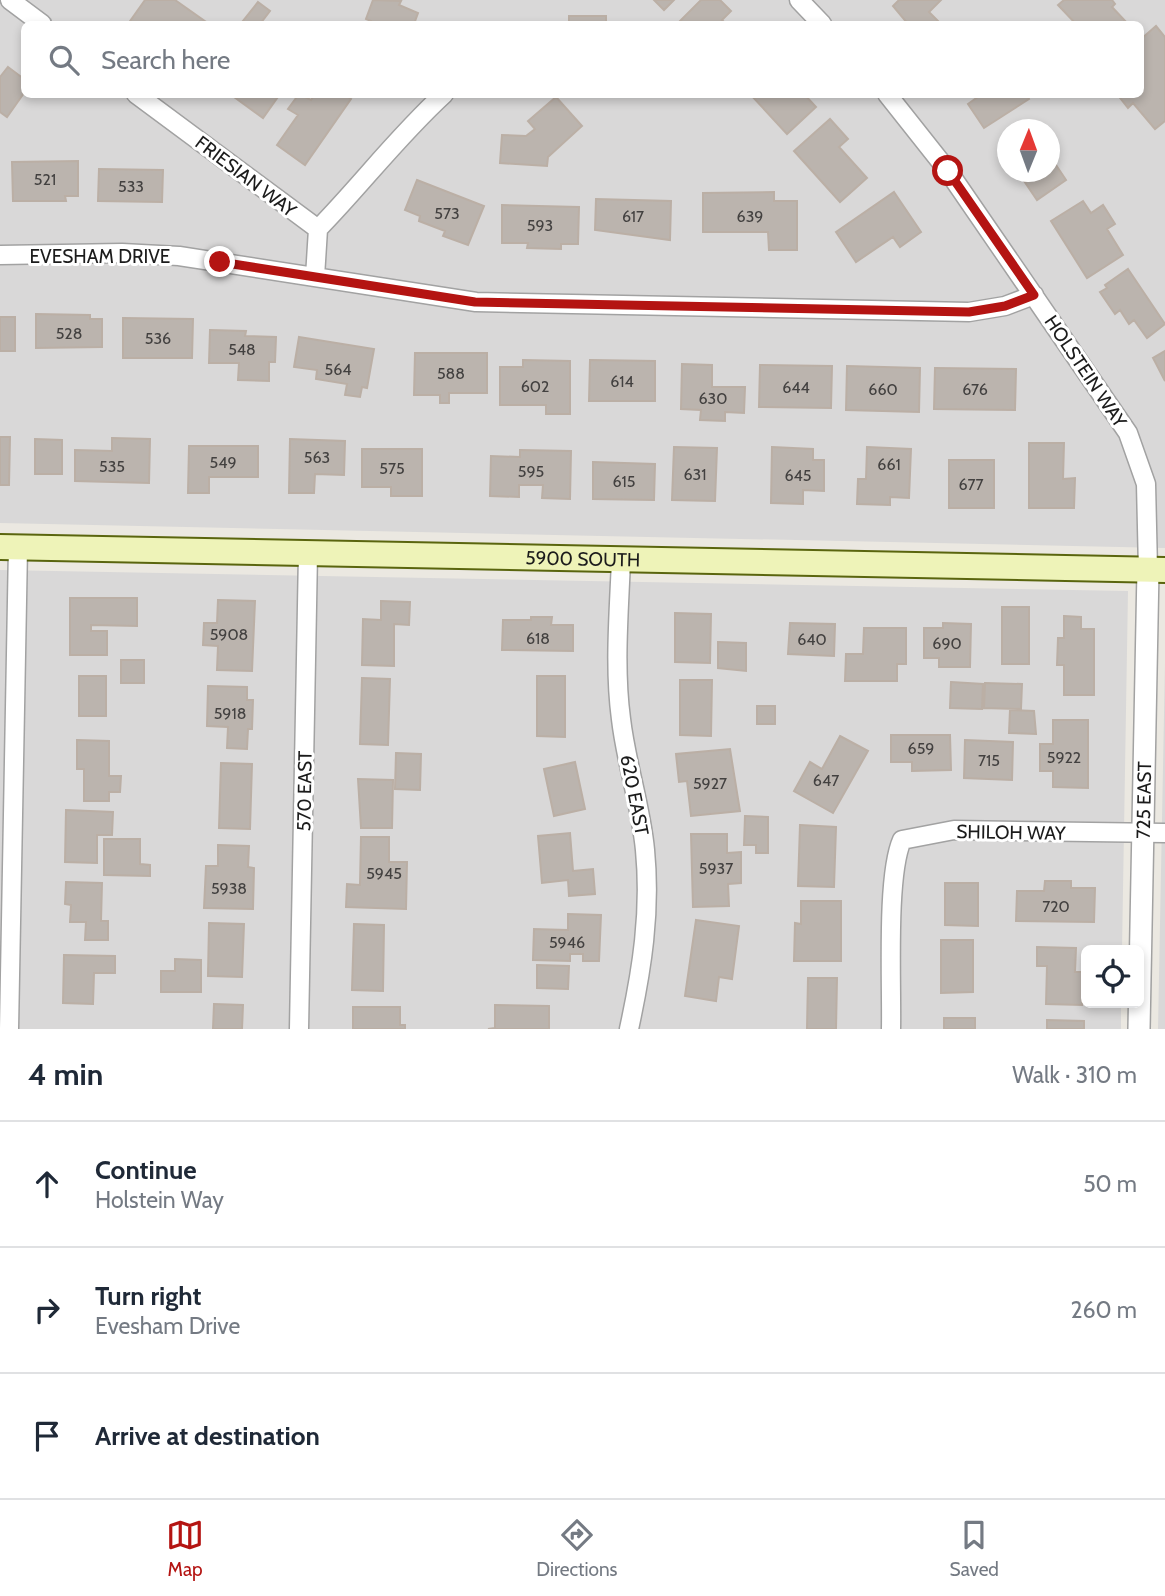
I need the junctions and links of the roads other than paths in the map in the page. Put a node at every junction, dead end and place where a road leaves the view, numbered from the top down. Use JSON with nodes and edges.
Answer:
{"nodes":[{"id":1,"x":10,"y":0,"type":"edge"},
{"id":2,"x":799,"y":0,"type":"edge"},
{"id":3,"x":38,"y":21,"type":"edge"},
{"id":4,"x":818,"y":21,"type":"edge"},
{"id":5,"x":141,"y":98,"type":"edge"},
{"id":6,"x":440,"y":98,"type":"edge"},
{"id":7,"x":890,"y":98,"type":"edge"},
{"id":8,"x":318,"y":229,"type":"junction"},
{"id":9,"x":0,"y":255,"type":"edge"},
{"id":10,"x":316,"y":277,"type":"junction"},
{"id":11,"x":1034,"y":295,"type":"junction"},
{"id":12,"x":9,"y":547,"type":"edge"},
{"id":13,"x":309,"y":553,"type":"junction"},
{"id":14,"x":621,"y":560,"type":"junction"},
{"id":15,"x":1156,"y":570,"type":"edge"},
{"id":16,"x":1143,"y":833,"type":"junction"},
{"id":17,"x":1165,"y":834,"type":"edge"},
{"id":18,"x":6,"y":910,"type":"edge"},
{"id":19,"x":9,"y":1029,"type":"edge"},
{"id":20,"x":299,"y":1029,"type":"edge"},
{"id":21,"x":629,"y":1029,"type":"edge"},
{"id":22,"x":891,"y":1029,"type":"edge"},
{"id":23,"x":1139,"y":1029,"type":"edge"}],
"edges":[{"from":1,"to":3,"type":"street"},
{"from":2,"to":4,"type":"street"},
{"from":5,"to":8,"type":"street","name":"FRIESIAN WAY"},
{"from":6,"to":8,"type":"street"},
{"from":7,"to":11,"type":"street","name":"HOLSTEIN WAY"},
{"from":8,"to":10,"type":"street"},
{"from":9,"to":10,"type":"street","name":"EVESHAM DRIVE"},
{"from":10,"to":11,"type":"street","name":"EVESHAM DRIVE"},
{"from":11,"to":15,"type":"street","name":"HOLSTEIN WAY"},
{"from":12,"to":13,"type":"main road","name":"5900 SOUTH"},
{"from":12,"to":18,"type":"street"},
{"from":13,"to":14,"type":"main road","name":"5900 SOUTH"},
{"from":13,"to":20,"type":"street","name":"570 EAST"},
{"from":14,"to":15,"type":"main road","name":"5900 SOUTH"},
{"from":14,"to":21,"type":"street","name":"620 EAST"},
{"from":15,"to":16,"type":"street","name":"725 EAST"},
{"from":16,"to":17,"type":"street","name":"SHILOH WAY"},
{"from":16,"to":22,"type":"street","name":"SHILOH WAY"},
{"from":16,"to":23,"type":"street","name":"725 EAST"},
{"from":18,"to":19,"type":"street"}]}
